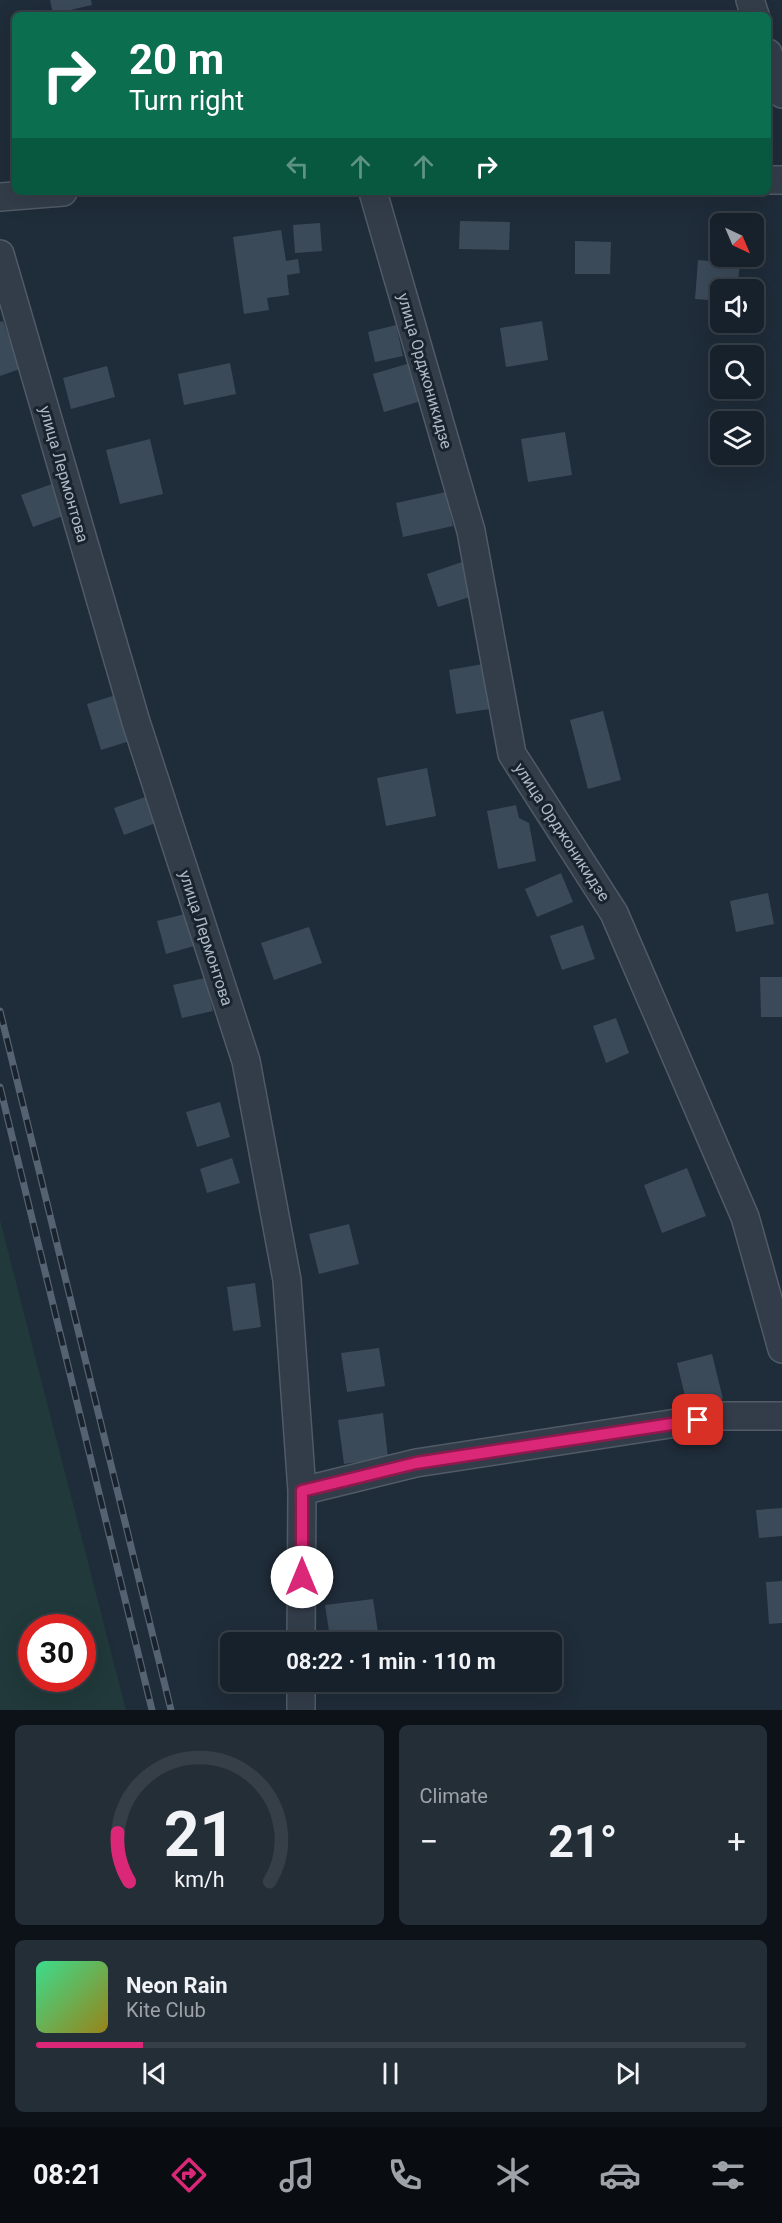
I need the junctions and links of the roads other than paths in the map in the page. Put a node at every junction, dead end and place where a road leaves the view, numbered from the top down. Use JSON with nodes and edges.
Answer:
{"nodes":[{"id":1,"x":771,"y":62,"type":"edge"},
{"id":2,"x":782,"y":94,"type":"edge"},
{"id":3,"x":25,"y":195,"type":"edge"},
{"id":4,"x":374,"y":195,"type":"edge"},
{"id":5,"x":0,"y":197,"type":"edge"},
{"id":6,"x":0,"y":254,"type":"edge"},
{"id":7,"x":782,"y":1349,"type":"edge"},
{"id":8,"x":782,"y":1416,"type":"edge"},
{"id":9,"x":302,"y":1491,"type":"junction"},
{"id":10,"x":301,"y":1632,"type":"edge"},
{"id":11,"x":301,"y":1692,"type":"edge"},
{"id":12,"x":301,"y":1710,"type":"edge"}],
"edges":[{"from":1,"to":2,"type":"street"},
{"from":3,"to":5,"type":"street"},
{"from":4,"to":7,"type":"street","name":"улица Орджоникидзе"},
{"from":6,"to":9,"type":"street","name":"улица Лермонтова"},
{"from":8,"to":9,"type":"street"},
{"from":9,"to":10,"type":"street","name":"улица Лермонтова"},
{"from":11,"to":12,"type":"street"}]}
